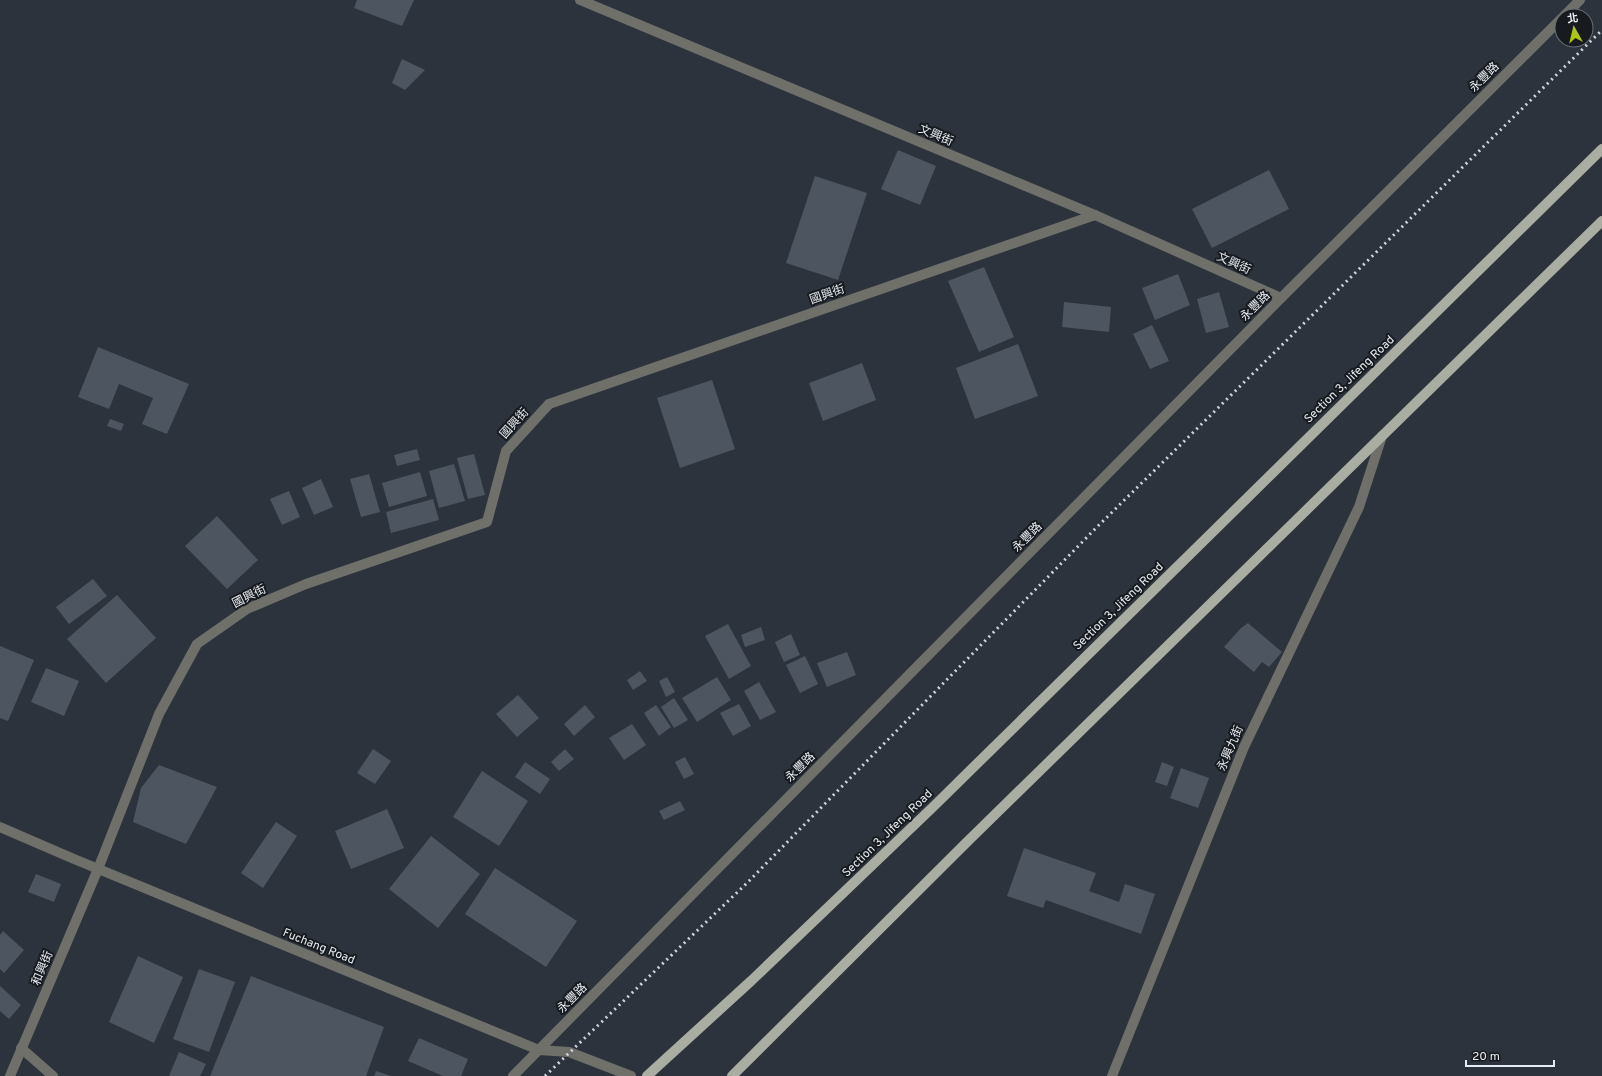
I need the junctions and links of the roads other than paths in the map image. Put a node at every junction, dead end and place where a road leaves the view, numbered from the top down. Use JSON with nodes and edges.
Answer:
{"nodes":[{"id":1,"x":580,"y":0,"type":"edge"},
{"id":2,"x":1580,"y":0,"type":"edge"},
{"id":3,"x":1572,"y":8,"type":"edge"},
{"id":4,"x":1554,"y":26,"type":"edge"},
{"id":5,"x":1602,"y":149,"type":"edge"},
{"id":6,"x":1095,"y":215,"type":"junction"},
{"id":7,"x":1602,"y":221,"type":"edge"},
{"id":8,"x":1281,"y":298,"type":"junction"},
{"id":9,"x":1382,"y":436,"type":"junction"},
{"id":10,"x":0,"y":827,"type":"edge"},
{"id":11,"x":98,"y":869,"type":"junction"},
{"id":12,"x":21,"y":1048,"type":"junction"},
{"id":13,"x":539,"y":1050,"type":"junction"},
{"id":14,"x":10,"y":1076,"type":"edge"},
{"id":15,"x":53,"y":1076,"type":"edge"},
{"id":16,"x":513,"y":1076,"type":"edge"},
{"id":17,"x":631,"y":1076,"type":"edge"},
{"id":18,"x":647,"y":1076,"type":"edge"},
{"id":19,"x":732,"y":1076,"type":"edge"},
{"id":20,"x":1112,"y":1076,"type":"edge"}],
"edges":[{"from":1,"to":6,"type":"street","name":"文興街"},
{"from":2,"to":3,"type":"street","name":"永豐路"},
{"from":4,"to":8,"type":"street","name":"永豐路"},
{"from":5,"to":18,"type":"main road","name":"Section 3, Jifeng Road"},
{"from":6,"to":8,"type":"street","name":"文興街"},
{"from":6,"to":11,"type":"street","name":"國興街"},
{"from":7,"to":9,"type":"main road"},
{"from":8,"to":13,"type":"street","name":"永豐路"},
{"from":9,"to":19,"type":"main road"},
{"from":9,"to":20,"type":"street","name":"永興九街"},
{"from":10,"to":11,"type":"street","name":"Fuchang Road"},
{"from":11,"to":12,"type":"street","name":"和興街"},
{"from":11,"to":13,"type":"street","name":"Fuchang Road"},
{"from":12,"to":14,"type":"street","name":"和興街"},
{"from":12,"to":15,"type":"street"},
{"from":13,"to":16,"type":"street","name":"永豐路"},
{"from":13,"to":17,"type":"street","name":"Fuchang Road"}]}
